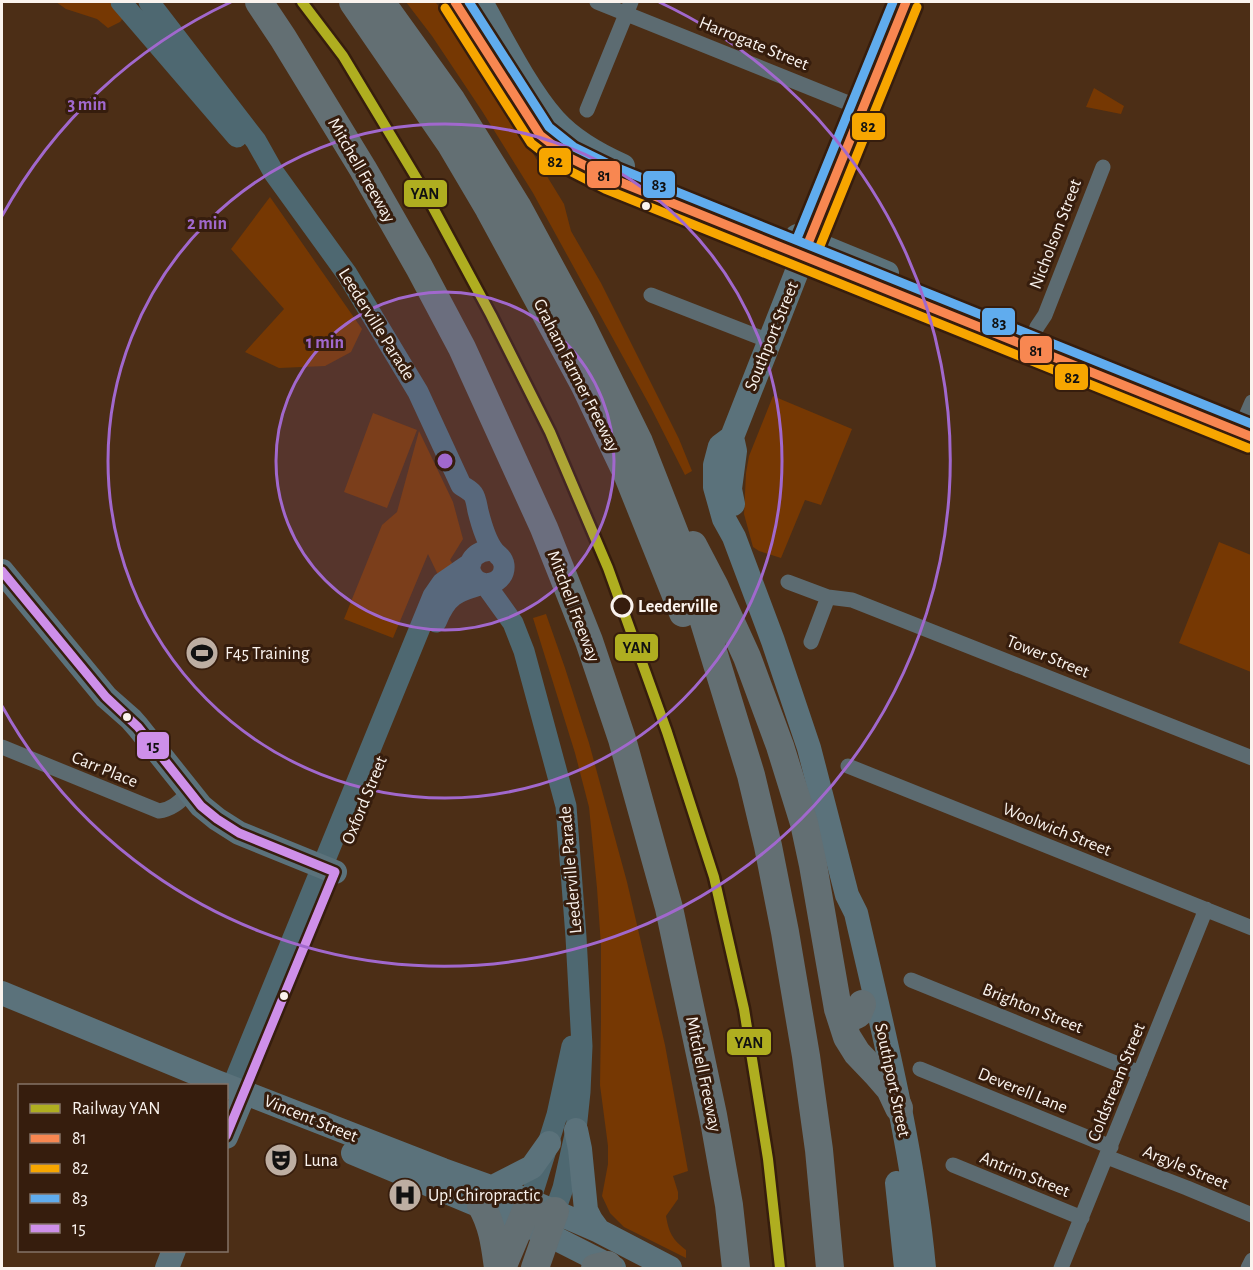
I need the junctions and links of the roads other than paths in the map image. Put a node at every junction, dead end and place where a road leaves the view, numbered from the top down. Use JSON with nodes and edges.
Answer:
{"nodes":[{"id":1,"x":121,"y":2,"type":"edge"},
{"id":2,"x":149,"y":2,"type":"edge"},
{"id":3,"x":259,"y":2,"type":"edge"},
{"id":4,"x":353,"y":2,"type":"edge"},
{"id":5,"x":381,"y":2,"type":"edge"},
{"id":6,"x":454,"y":2,"type":"edge"},
{"id":7,"x":481,"y":2,"type":"edge"},
{"id":8,"x":597,"y":2,"type":"edge"},
{"id":9,"x":906,"y":2,"type":"edge"},
{"id":10,"x":628,"y":7,"type":"edge"},
{"id":11,"x":863,"y":109,"type":"junction"},
{"id":12,"x":587,"y":110,"type":"dead end"},
{"id":13,"x":1102,"y":167,"type":"dead end"},
{"id":14,"x":274,"y":173,"type":"junction"},
{"id":15,"x":806,"y":249,"type":"junction"},
{"id":16,"x":651,"y":295,"type":"dead end"},
{"id":17,"x":1032,"y":340,"type":"junction"},
{"id":18,"x":769,"y":341,"type":"junction"},
{"id":19,"x":1248,"y":421,"type":"edge"},
{"id":20,"x":639,"y":442,"type":"junction"},
{"id":21,"x":461,"y":485,"type":"junction"},
{"id":22,"x":494,"y":552,"type":"junction"},
{"id":23,"x":472,"y":560,"type":"junction"},
{"id":24,"x":2,"y":571,"type":"edge"},
{"id":25,"x":490,"y":581,"type":"junction"},
{"id":26,"x":788,"y":582,"type":"dead end"},
{"id":27,"x":828,"y":597,"type":"junction"},
{"id":28,"x":811,"y":642,"type":"dead end"},
{"id":29,"x":2,"y":747,"type":"edge"},
{"id":30,"x":1251,"y":758,"type":"edge"},
{"id":31,"x":848,"y":766,"type":"dead end"},
{"id":32,"x":751,"y":775,"type":"junction"},
{"id":33,"x":185,"y":796,"type":"junction"},
{"id":34,"x":327,"y":875,"type":"junction"},
{"id":35,"x":847,"y":895,"type":"junction"},
{"id":36,"x":1206,"y":909,"type":"junction"},
{"id":37,"x":1251,"y":928,"type":"edge"},
{"id":38,"x":579,"y":979,"type":"junction"},
{"id":39,"x":911,"y":980,"type":"dead end"},
{"id":40,"x":2,"y":993,"type":"edge"},
{"id":41,"x":850,"y":1007,"type":"junction"},
{"id":42,"x":2,"y":1008,"type":"edge"},
{"id":43,"x":920,"y":1069,"type":"dead end"},
{"id":44,"x":1140,"y":1073,"type":"junction"},
{"id":45,"x":877,"y":1074,"type":"junction"},
{"id":46,"x":201,"y":1084,"type":"edge"},
{"id":47,"x":205,"y":1084,"type":"edge"},
{"id":48,"x":228,"y":1087,"type":"edge"},
{"id":49,"x":228,"y":1094,"type":"edge"},
{"id":50,"x":899,"y":1108,"type":"junction"},
{"id":51,"x":576,"y":1130,"type":"junction"},
{"id":52,"x":549,"y":1143,"type":"junction"},
{"id":53,"x":1109,"y":1152,"type":"junction"},
{"id":54,"x":953,"y":1165,"type":"dead end"},
{"id":55,"x":487,"y":1197,"type":"junction"},
{"id":56,"x":1251,"y":1215,"type":"edge"},
{"id":57,"x":538,"y":1217,"type":"junction"},
{"id":58,"x":1082,"y":1218,"type":"junction"},
{"id":59,"x":599,"y":1231,"type":"junction"},
{"id":60,"x":174,"y":1252,"type":"edge"},
{"id":61,"x":735,"y":1256,"type":"edge"},
{"id":62,"x":1251,"y":1260,"type":"edge"},
{"id":63,"x":606,"y":1267,"type":"edge"},
{"id":64,"x":166,"y":1269,"type":"edge"},
{"id":65,"x":500,"y":1269,"type":"edge"},
{"id":66,"x":535,"y":1269,"type":"edge"},
{"id":67,"x":670,"y":1269,"type":"edge"},
{"id":68,"x":830,"y":1269,"type":"edge"},
{"id":69,"x":906,"y":1269,"type":"edge"},
{"id":70,"x":924,"y":1269,"type":"edge"},
{"id":71,"x":1061,"y":1269,"type":"edge"},
{"id":72,"x":1248,"y":1269,"type":"edge"}],
"edges":[{"from":1,"to":14,"type":"main road","name":"Leederville Parade"},
{"from":2,"to":14,"type":"main road","name":"Leederville Parade"},
{"from":3,"to":61,"type":"highway","name":"Mitchell Freeway"},
{"from":4,"to":32,"type":"highway","name":"Graham Farmer Freeway"},
{"from":5,"to":20,"type":"highway"},
{"from":6,"to":15,"type":"main road"},
{"from":7,"to":15,"type":"main road"},
{"from":8,"to":10,"type":"street","name":"Harrogate Street"},
{"from":9,"to":11,"type":"street","name":"Southport Street"},
{"from":10,"to":11,"type":"street","name":"Harrogate Street"},
{"from":10,"to":12,"type":"street"},
{"from":11,"to":15,"type":"street","name":"Southport Street"},
{"from":13,"to":17,"type":"street","name":"Nicholson Street"},
{"from":14,"to":21,"type":"main road","name":"Leederville Parade"},
{"from":15,"to":17,"type":"main road"},
{"from":15,"to":18,"type":"main road","name":"Southport Street"},
{"from":16,"to":18,"type":"street"},
{"from":17,"to":19,"type":"main road"},
{"from":18,"to":35,"type":"main road","name":"Southport Street"},
{"from":20,"to":32,"type":"highway"},
{"from":20,"to":41,"type":"highway"},
{"from":21,"to":22,"type":"main road","name":"Leederville Parade"},
{"from":21,"to":23,"type":"main road","name":"Leederville Parade"},
{"from":22,"to":23,"type":"main road"},
{"from":22,"to":25,"type":"main road"},
{"from":23,"to":25,"type":"main road"},
{"from":23,"to":34,"type":"main road","name":"Oxford Street"},
{"from":24,"to":33,"type":"main road"},
{"from":25,"to":34,"type":"main road","name":"Oxford Street"},
{"from":25,"to":38,"type":"main road","name":"Leederville Parade"},
{"from":26,"to":27,"type":"street","name":"Tower Street"},
{"from":27,"to":28,"type":"street"},
{"from":27,"to":30,"type":"street","name":"Tower Street"},
{"from":29,"to":33,"type":"street","name":"Carr Place"},
{"from":31,"to":36,"type":"street","name":"Woolwich Street"},
{"from":32,"to":68,"type":"highway"},
{"from":33,"to":34,"type":"main road"},
{"from":34,"to":48,"type":"main road","name":"Oxford Street"},
{"from":35,"to":41,"type":"main road","name":"Southport Street"},
{"from":35,"to":50,"type":"main road","name":"Southport Street"},
{"from":36,"to":37,"type":"street","name":"Woolwich Street"},
{"from":36,"to":44,"type":"street","name":"Coldstream Street"},
{"from":38,"to":51,"type":"main road","name":"Leederville Parade"},
{"from":38,"to":52,"type":"main road","name":"Leederville Parade"},
{"from":39,"to":44,"type":"street","name":"Brighton Street"},
{"from":40,"to":47,"type":"main road","name":"Vincent Street"},
{"from":41,"to":45,"type":"highway"},
{"from":42,"to":46,"type":"main road","name":"Vincent Street"},
{"from":43,"to":53,"type":"street","name":"Deverell Lane"},
{"from":44,"to":53,"type":"street","name":"Coldstream Street"},
{"from":45,"to":50,"type":"highway"},
{"from":45,"to":69,"type":"main road","name":"Southport Street"},
{"from":49,"to":55,"type":"main road","name":"Vincent Street"},
{"from":50,"to":70,"type":"main road","name":"Southport Street"},
{"from":51,"to":57,"type":"main road","name":"Leederville Parade"},
{"from":51,"to":59,"type":"main road"},
{"from":52,"to":55,"type":"main road"},
{"from":52,"to":57,"type":"main road","name":"Leederville Parade"},
{"from":53,"to":56,"type":"street","name":"Argyle Street"},
{"from":53,"to":58,"type":"street","name":"Coldstream Street"},
{"from":54,"to":58,"type":"street","name":"Antrim Street"},
{"from":55,"to":57,"type":"main road","name":"Vincent Street"},
{"from":55,"to":65,"type":"highway"},
{"from":57,"to":59,"type":"main road"},
{"from":57,"to":63,"type":"main road"},
{"from":57,"to":65,"type":"highway"},
{"from":57,"to":66,"type":"highway"},
{"from":58,"to":71,"type":"street","name":"Coldstream Street"},
{"from":59,"to":67,"type":"main road"},
{"from":60,"to":64,"type":"main road"},
{"from":62,"to":72,"type":"street"}]}
